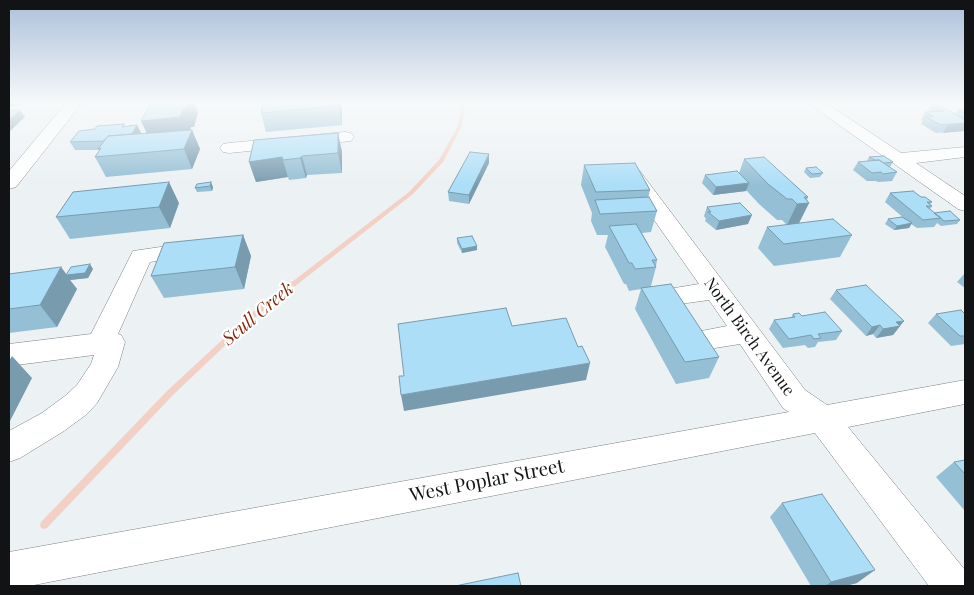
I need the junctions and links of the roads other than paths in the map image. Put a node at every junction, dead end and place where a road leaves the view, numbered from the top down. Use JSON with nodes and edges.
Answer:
{"nodes":[{"id":1,"x":51,"y":131,"type":"edge"},
{"id":2,"x":857,"y":131,"type":"edge"},
{"id":3,"x":345,"y":137,"type":"dead end"},
{"id":4,"x":229,"y":148,"type":"dead end"},
{"id":5,"x":965,"y":152,"type":"edge"},
{"id":6,"x":898,"y":159,"type":"junction"},
{"id":7,"x":630,"y":172,"type":"edge"},
{"id":8,"x":9,"y":183,"type":"edge"},
{"id":9,"x":965,"y":205,"type":"edge"},
{"id":10,"x":216,"y":246,"type":"edge"},
{"id":11,"x":715,"y":291,"type":"junction"},
{"id":12,"x":665,"y":297,"type":"edge"},
{"id":13,"x":746,"y":333,"type":"junction"},
{"id":14,"x":696,"y":341,"type":"edge"},
{"id":15,"x":100,"y":343,"type":"junction"},
{"id":16,"x":9,"y":355,"type":"edge"},
{"id":17,"x":965,"y":392,"type":"edge"},
{"id":18,"x":822,"y":418,"type":"junction"},
{"id":19,"x":9,"y":448,"type":"edge"},
{"id":20,"x":9,"y":571,"type":"edge"},
{"id":21,"x":953,"y":586,"type":"edge"}],
"edges":[{"from":1,"to":8,"type":"street"},
{"from":2,"to":6,"type":"street"},
{"from":3,"to":4,"type":"street"},
{"from":5,"to":6,"type":"street"},
{"from":6,"to":9,"type":"street"},
{"from":7,"to":11,"type":"street","name":"North Birch Avenue"},
{"from":10,"to":15,"type":"street"},
{"from":11,"to":12,"type":"street"},
{"from":11,"to":13,"type":"street","name":"North Birch Avenue"},
{"from":13,"to":14,"type":"street"},
{"from":13,"to":18,"type":"street","name":"North Birch Avenue"},
{"from":15,"to":16,"type":"street"},
{"from":15,"to":19,"type":"street"},
{"from":17,"to":18,"type":"street","name":"West Poplar Street"},
{"from":18,"to":20,"type":"street","name":"West Poplar Street"},
{"from":18,"to":21,"type":"street","name":"North Birch Avenue"}]}
